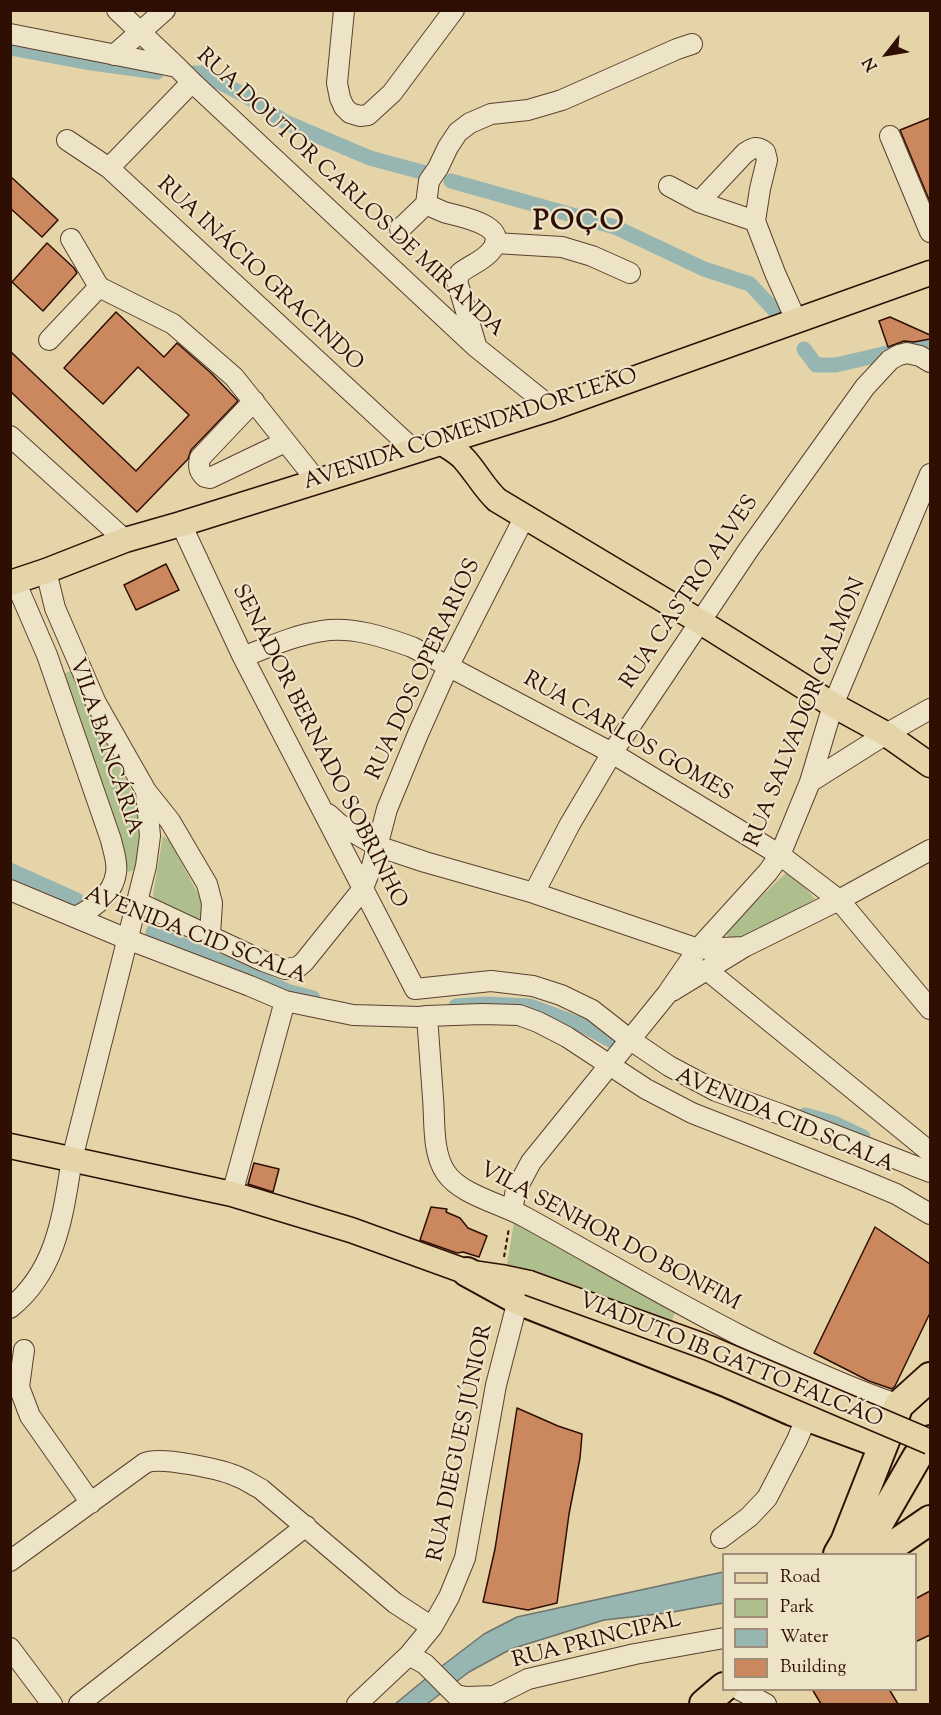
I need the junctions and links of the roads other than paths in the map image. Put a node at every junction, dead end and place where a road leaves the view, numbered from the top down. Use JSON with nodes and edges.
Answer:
{"nodes":[{"id":1,"x":117,"y":10,"type":"edge"},
{"id":2,"x":165,"y":10,"type":"edge"},
{"id":3,"x":344,"y":10,"type":"edge"},
{"id":4,"x":454,"y":10,"type":"edge"},
{"id":5,"x":141,"y":32,"type":"junction"},
{"id":6,"x":10,"y":34,"type":"edge"},
{"id":7,"x":692,"y":44,"type":"dead end"},
{"id":8,"x":114,"y":54,"type":"junction"},
{"id":9,"x":177,"y":67,"type":"junction"},
{"id":10,"x":192,"y":82,"type":"junction"},
{"id":11,"x":890,"y":136,"type":"dead end"},
{"id":12,"x":68,"y":140,"type":"dead end"},
{"id":13,"x":109,"y":168,"type":"junction"},
{"id":14,"x":669,"y":186,"type":"dead end"},
{"id":15,"x":699,"y":202,"type":"junction"},
{"id":16,"x":426,"y":204,"type":"junction"},
{"id":17,"x":755,"y":221,"type":"junction"},
{"id":18,"x":400,"y":229,"type":"dead end"},
{"id":19,"x":930,"y":232,"type":"edge"},
{"id":20,"x":70,"y":239,"type":"dead end"},
{"id":21,"x":495,"y":243,"type":"junction"},
{"id":22,"x":630,"y":273,"type":"dead end"},
{"id":23,"x":930,"y":273,"type":"edge"},
{"id":24,"x":99,"y":287,"type":"junction"},
{"id":25,"x":796,"y":320,"type":"junction"},
{"id":26,"x":49,"y":340,"type":"dead end"},
{"id":27,"x":476,"y":347,"type":"junction"},
{"id":28,"x":925,"y":359,"type":"edge"},
{"id":29,"x":255,"y":401,"type":"junction"},
{"id":30,"x":552,"y":408,"type":"junction"},
{"id":31,"x":10,"y":436,"type":"edge"},
{"id":32,"x":285,"y":442,"type":"junction"},
{"id":33,"x":441,"y":442,"type":"junction"},
{"id":34,"x":414,"y":450,"type":"junction"},
{"id":35,"x":930,"y":474,"type":"edge"},
{"id":36,"x":317,"y":481,"type":"junction"},
{"id":37,"x":524,"y":518,"type":"junction"},
{"id":38,"x":181,"y":524,"type":"junction"},
{"id":39,"x":125,"y":540,"type":"junction"},
{"id":40,"x":46,"y":571,"type":"junction"},
{"id":41,"x":13,"y":582,"type":"edge"},
{"id":42,"x":699,"y":621,"type":"junction"},
{"id":43,"x":71,"y":645,"type":"junction"},
{"id":44,"x":47,"y":655,"type":"junction"},
{"id":45,"x":243,"y":657,"type":"junction"},
{"id":46,"x":448,"y":667,"type":"junction"},
{"id":47,"x":833,"y":705,"type":"junction"},
{"id":48,"x":930,"y":709,"type":"edge"},
{"id":49,"x":886,"y":734,"type":"junction"},
{"id":50,"x":612,"y":753,"type":"junction"},
{"id":51,"x":930,"y":765,"type":"edge"},
{"id":52,"x":810,"y":782,"type":"junction"},
{"id":53,"x":146,"y":791,"type":"junction"},
{"id":54,"x":323,"y":810,"type":"junction"},
{"id":55,"x":377,"y":846,"type":"junction"},
{"id":56,"x":930,"y":850,"type":"edge"},
{"id":57,"x":780,"y":855,"type":"junction"},
{"id":58,"x":10,"y":890,"type":"edge"},
{"id":59,"x":362,"y":890,"type":"junction"},
{"id":60,"x":534,"y":893,"type":"junction"},
{"id":61,"x":839,"y":900,"type":"junction"},
{"id":62,"x":136,"y":902,"type":"junction"},
{"id":63,"x":75,"y":917,"type":"junction"},
{"id":64,"x":210,"y":935,"type":"junction"},
{"id":65,"x":127,"y":939,"type":"junction"},
{"id":66,"x":744,"y":947,"type":"junction"},
{"id":67,"x":698,"y":949,"type":"junction"},
{"id":68,"x":707,"y":970,"type":"junction"},
{"id":69,"x":415,"y":989,"type":"joint"},
{"id":70,"x":667,"y":994,"type":"junction"},
{"id":71,"x":285,"y":1001,"type":"junction"},
{"id":72,"x":930,"y":1009,"type":"edge"},
{"id":73,"x":427,"y":1016,"type":"junction"},
{"id":74,"x":629,"y":1039,"type":"junction"},
{"id":75,"x":611,"y":1064,"type":"junction"},
{"id":76,"x":10,"y":1146,"type":"edge"},
{"id":77,"x":930,"y":1152,"type":"edge"},
{"id":78,"x":80,"y":1161,"type":"junction"},
{"id":79,"x":930,"y":1172,"type":"edge"},
{"id":80,"x":232,"y":1194,"type":"junction"},
{"id":81,"x":512,"y":1210,"type":"junction"},
{"id":82,"x":930,"y":1214,"type":"edge"},
{"id":83,"x":467,"y":1272,"type":"junction"},
{"id":84,"x":523,"y":1292,"type":"junction"},
{"id":85,"x":10,"y":1308,"type":"edge"},
{"id":86,"x":24,"y":1350,"type":"dead end"},
{"id":87,"x":807,"y":1368,"type":"junction"},
{"id":88,"x":930,"y":1377,"type":"edge"},
{"id":89,"x":899,"y":1405,"type":"junction"},
{"id":90,"x":799,"y":1413,"type":"junction"},
{"id":91,"x":930,"y":1441,"type":"edge"},
{"id":92,"x":882,"y":1444,"type":"junction"},
{"id":93,"x":91,"y":1503,"type":"junction"},
{"id":94,"x":930,"y":1520,"type":"edge"},
{"id":95,"x":306,"y":1526,"type":"junction"},
{"id":96,"x":721,"y":1538,"type":"dead end"},
{"id":97,"x":839,"y":1553,"type":"edge"},
{"id":98,"x":862,"y":1553,"type":"edge"},
{"id":99,"x":885,"y":1553,"type":"edge"},
{"id":100,"x":10,"y":1561,"type":"edge"},
{"id":101,"x":432,"y":1627,"type":"junction"},
{"id":102,"x":722,"y":1638,"type":"edge"},
{"id":103,"x":10,"y":1648,"type":"edge"},
{"id":104,"x":409,"y":1655,"type":"junction"},
{"id":105,"x":733,"y":1693,"type":"edge"},
{"id":106,"x":497,"y":1700,"type":"edge"},
{"id":107,"x":52,"y":1704,"type":"edge"},
{"id":108,"x":79,"y":1704,"type":"edge"},
{"id":109,"x":357,"y":1704,"type":"edge"},
{"id":110,"x":704,"y":1704,"type":"edge"},
{"id":111,"x":766,"y":1704,"type":"edge"}],
"edges":[{"from":1,"to":5,"type":"street","name":"RUA DOUTOR CARLOS DE MIRANDA"},
{"from":2,"to":5,"type":"street"},
{"from":3,"to":4,"type":"street"},
{"from":5,"to":8,"type":"street"},
{"from":5,"to":9,"type":"street","name":"RUA DOUTOR CARLOS DE MIRANDA"},
{"from":6,"to":8,"type":"street"},
{"from":7,"to":16,"type":"street"},
{"from":8,"to":9,"type":"street"},
{"from":9,"to":10,"type":"street","name":"RUA DOUTOR CARLOS DE MIRANDA"},
{"from":10,"to":13,"type":"street"},
{"from":10,"to":27,"type":"street","name":"RUA DOUTOR CARLOS DE MIRANDA"},
{"from":11,"to":19,"type":"street"},
{"from":12,"to":13,"type":"street","name":"RUA INÁCIO GRACINDO"},
{"from":13,"to":34,"type":"street","name":"RUA INÁCIO GRACINDO"},
{"from":14,"to":15,"type":"street"},
{"from":15,"to":17,"type":"street"},
{"from":15,"to":17,"type":"street"},
{"from":16,"to":18,"type":"street"},
{"from":16,"to":21,"type":"street"},
{"from":17,"to":25,"type":"street"},
{"from":20,"to":24,"type":"street"},
{"from":21,"to":22,"type":"street"},
{"from":21,"to":27,"type":"street"},
{"from":23,"to":25,"type":"main road","name":"AVENIDA COMENDADOR LEÃO"},
{"from":24,"to":26,"type":"street"},
{"from":24,"to":29,"type":"street"},
{"from":25,"to":30,"type":"main road","name":"AVENIDA COMENDADOR LEÃO"},
{"from":27,"to":30,"type":"street","name":"RUA DOUTOR CARLOS DE MIRANDA"},
{"from":28,"to":42,"type":"street","name":"RUA CASTRO ALVES"},
{"from":29,"to":32,"type":"street"},
{"from":29,"to":32,"type":"street"},
{"from":30,"to":33,"type":"main road","name":"AVENIDA COMENDADOR LEÃO"},
{"from":31,"to":39,"type":"street"},
{"from":32,"to":36,"type":"street"},
{"from":33,"to":34,"type":"main road","name":"AVENIDA COMENDADOR LEÃO"},
{"from":33,"to":37,"type":"main road"},
{"from":34,"to":36,"type":"main road","name":"AVENIDA COMENDADOR LEÃO"},
{"from":35,"to":47,"type":"street","name":"RUA SALVADOR CALMON"},
{"from":36,"to":38,"type":"main road","name":"AVENIDA COMENDADOR LEÃO"},
{"from":37,"to":42,"type":"main road"},
{"from":37,"to":46,"type":"street","name":"RUA DOS OPERARIOS"},
{"from":38,"to":39,"type":"main road","name":"AVENIDA COMENDADOR LEÃO"},
{"from":38,"to":45,"type":"street","name":"SENADOR BERNADO SOBRINHO"},
{"from":39,"to":40,"type":"main road","name":"AVENIDA COMENDADOR LEÃO"},
{"from":40,"to":41,"type":"main road","name":"AVENIDA COMENDADOR LEÃO"},
{"from":40,"to":43,"type":"street"},
{"from":41,"to":44,"type":"street","name":"VILA BANCÁRIA"},
{"from":42,"to":47,"type":"main road"},
{"from":42,"to":50,"type":"street","name":"RUA CASTRO ALVES"},
{"from":43,"to":44,"type":"street"},
{"from":43,"to":53,"type":"street"},
{"from":44,"to":63,"type":"street","name":"VILA BANCÁRIA"},
{"from":45,"to":46,"type":"street","name":"RUA CARLOS GOMES"},
{"from":45,"to":54,"type":"street","name":"SENADOR BERNADO SOBRINHO"},
{"from":46,"to":50,"type":"street","name":"RUA CARLOS GOMES"},
{"from":46,"to":55,"type":"street","name":"RUA DOS OPERARIOS"},
{"from":47,"to":49,"type":"main road"},
{"from":47,"to":52,"type":"street","name":"RUA SALVADOR CALMON"},
{"from":48,"to":49,"type":"street"},
{"from":49,"to":51,"type":"main road"},
{"from":49,"to":52,"type":"street"},
{"from":50,"to":57,"type":"street","name":"RUA CARLOS GOMES"},
{"from":50,"to":60,"type":"street","name":"RUA CASTRO ALVES"},
{"from":52,"to":57,"type":"street","name":"RUA SALVADOR CALMON"},
{"from":53,"to":62,"type":"street"},
{"from":53,"to":64,"type":"street"},
{"from":54,"to":55,"type":"street"},
{"from":54,"to":59,"type":"street","name":"SENADOR BERNADO SOBRINHO"},
{"from":55,"to":59,"type":"street","name":"RUA DOS OPERARIOS"},
{"from":55,"to":60,"type":"street"},
{"from":56,"to":61,"type":"street"},
{"from":57,"to":61,"type":"street","name":"RUA CARLOS GOMES"},
{"from":57,"to":67,"type":"street","name":"RUA SALVADOR CALMON"},
{"from":58,"to":63,"type":"street","name":"AVENIDA CID SCALA"},
{"from":59,"to":64,"type":"street","name":"AVENIDA CID SCALA"},
{"from":59,"to":69,"type":"street","name":"SENADOR BERNADO SOBRINHO"},
{"from":60,"to":67,"type":"street"},
{"from":61,"to":66,"type":"street"},
{"from":61,"to":72,"type":"street","name":"RUA CARLOS GOMES"},
{"from":62,"to":64,"type":"street","name":"AVENIDA CID SCALA"},
{"from":62,"to":65,"type":"street"},
{"from":63,"to":65,"type":"street","name":"AVENIDA CID SCALA"},
{"from":65,"to":71,"type":"street","name":"AVENIDA CID SCALA"},
{"from":65,"to":78,"type":"street"},
{"from":66,"to":67,"type":"street"},
{"from":66,"to":68,"type":"street"},
{"from":67,"to":70,"type":"street","name":"RUA SALVADOR CALMON"},
{"from":68,"to":70,"type":"street"},
{"from":68,"to":77,"type":"street"},
{"from":69,"to":74,"type":"street","name":"AVENIDA CID SCALA"},
{"from":70,"to":74,"type":"street","name":"RUA SALVADOR CALMON"},
{"from":71,"to":73,"type":"street","name":"AVENIDA CID SCALA"},
{"from":71,"to":80,"type":"street"},
{"from":73,"to":75,"type":"street","name":"AVENIDA CID SCALA"},
{"from":73,"to":81,"type":"street","name":"VILA SENHOR DO BONFIM"},
{"from":74,"to":75,"type":"street","name":"RUA SALVADOR CALMON"},
{"from":74,"to":79,"type":"street","name":"AVENIDA CID SCALA"},
{"from":75,"to":81,"type":"street","name":"RUA SALVADOR CALMON"},
{"from":75,"to":82,"type":"street","name":"AVENIDA CID SCALA"},
{"from":76,"to":78,"type":"main road","name":"VIADUTO IB GATTO FALCÃO"},
{"from":78,"to":80,"type":"main road","name":"VIADUTO IB GATTO FALCÃO"},
{"from":78,"to":85,"type":"street"},
{"from":80,"to":83,"type":"main road","name":"VIADUTO IB GATTO FALCÃO"},
{"from":81,"to":87,"type":"street","name":"VILA SENHOR DO BONFIM"},
{"from":83,"to":84,"type":"highway"},
{"from":83,"to":84,"type":"main road","name":"VIADUTO IB GATTO FALCÃO"},
{"from":84,"to":90,"type":"highway"},
{"from":84,"to":91,"type":"main road","name":"VIADUTO IB GATTO FALCÃO","bridge":true},
{"from":84,"to":101,"type":"street","name":"RUA DIEGUES JÚNIOR"},
{"from":86,"to":93,"type":"street"},
{"from":87,"to":89,"type":"street","name":"VILA SENHOR DO BONFIM"},
{"from":87,"to":90,"type":"street"},
{"from":88,"to":89,"type":"highway"},
{"from":89,"to":92,"type":"highway"},
{"from":90,"to":92,"type":"highway"},
{"from":90,"to":96,"type":"street"},
{"from":91,"to":98,"type":"highway"},
{"from":92,"to":97,"type":"highway"},
{"from":93,"to":95,"type":"street"},
{"from":93,"to":100,"type":"street"},
{"from":94,"to":99,"type":"highway"},
{"from":95,"to":101,"type":"street"},
{"from":95,"to":108,"type":"street"},
{"from":101,"to":104,"type":"street","name":"RUA DIEGUES JÚNIOR"},
{"from":102,"to":106,"type":"street","name":"RUA PRINCIPAL"},
{"from":103,"to":107,"type":"street"},
{"from":104,"to":106,"type":"street"},
{"from":104,"to":109,"type":"street","name":"RUA DIEGUES JÚNIOR"},
{"from":105,"to":110,"type":"highway"},
{"from":105,"to":111,"type":"street"}]}
